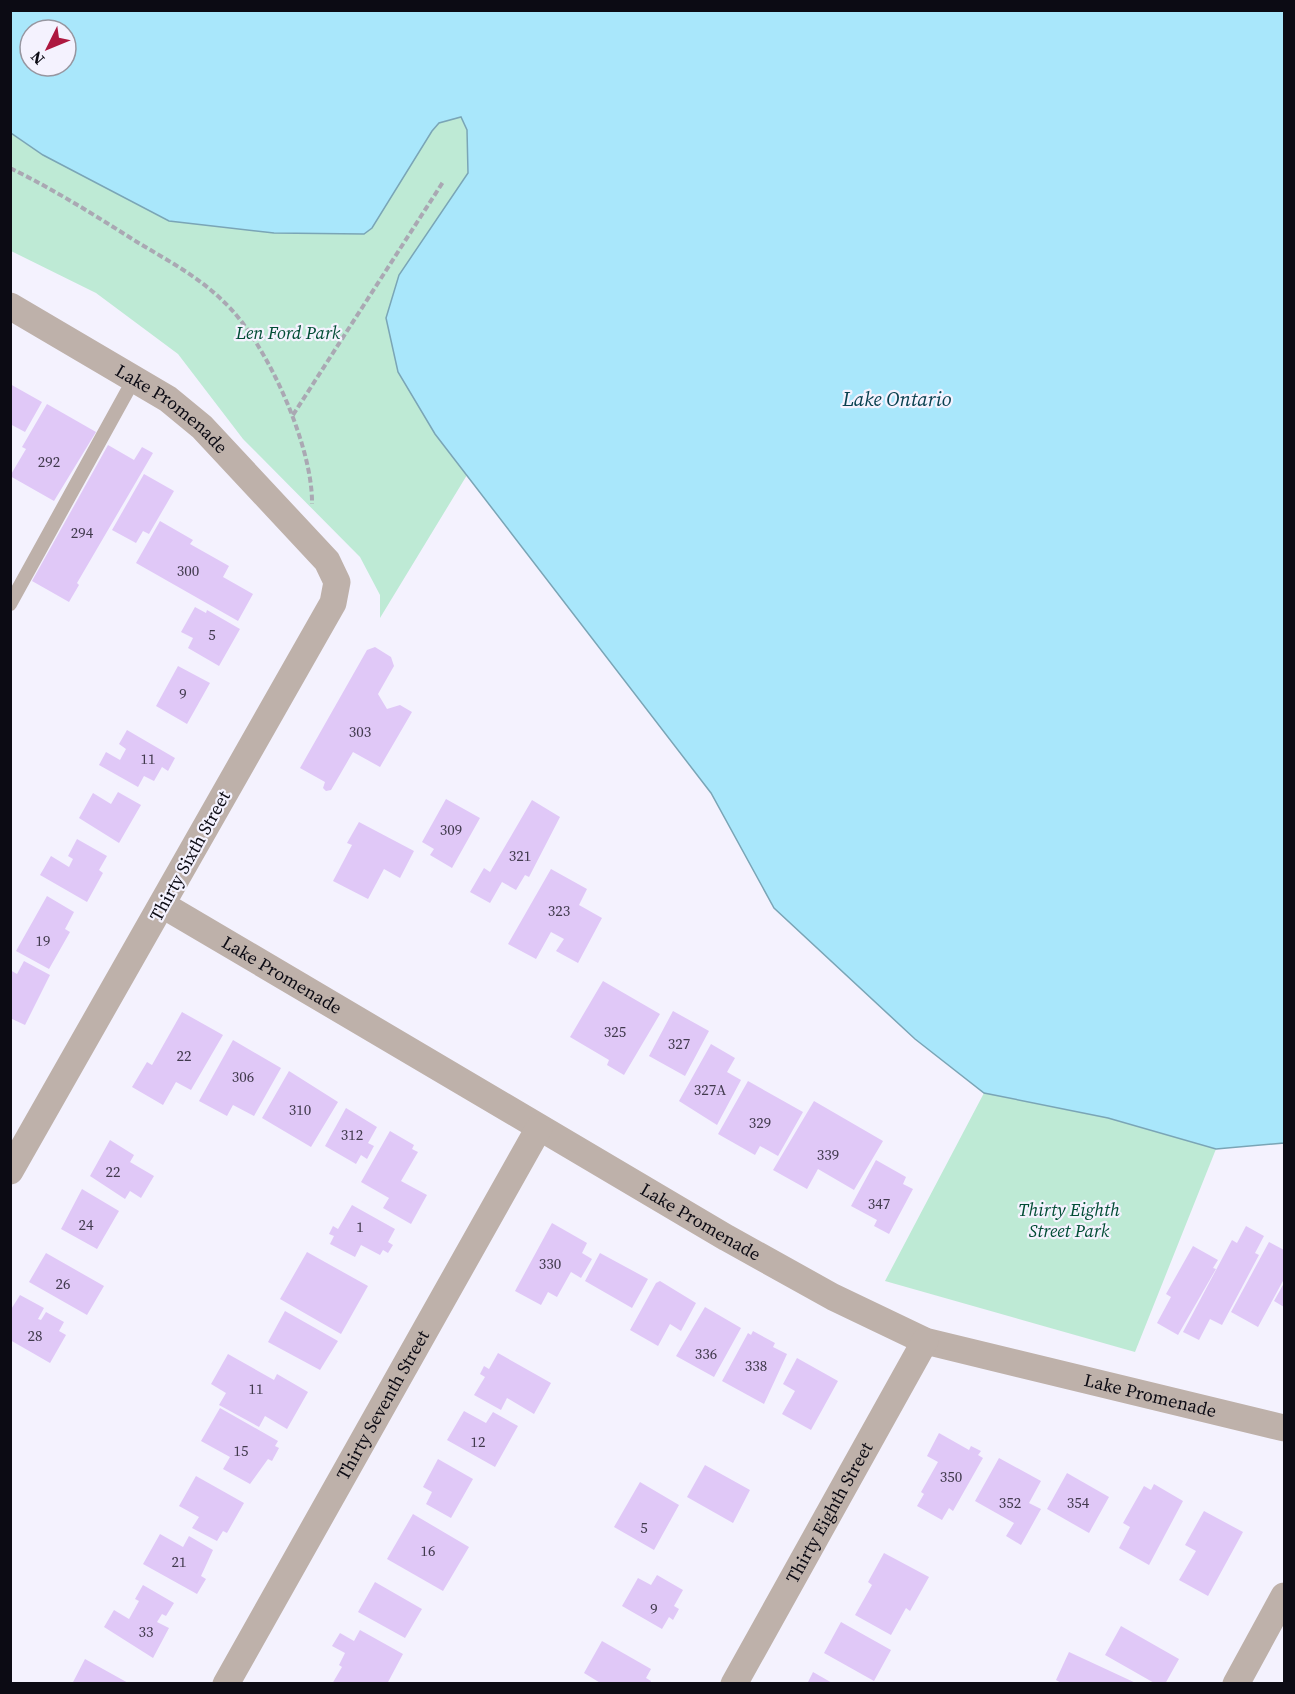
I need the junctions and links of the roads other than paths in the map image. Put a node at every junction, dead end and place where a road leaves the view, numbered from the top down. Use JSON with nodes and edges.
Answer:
{"nodes":[{"id":1,"x":10,"y":306,"type":"edge"},
{"id":2,"x":134,"y":379,"type":"junction"},
{"id":3,"x":309,"y":540,"type":"joint"},
{"id":4,"x":10,"y":604,"type":"edge"},
{"id":5,"x":163,"y":904,"type":"junction"},
{"id":6,"x":539,"y":1128,"type":"junction"},
{"id":7,"x":10,"y":1171,"type":"edge"},
{"id":8,"x":925,"y":1341,"type":"junction"},
{"id":9,"x":1284,"y":1428,"type":"edge"},
{"id":10,"x":1284,"y":1596,"type":"edge"},
{"id":11,"x":226,"y":1683,"type":"edge"},
{"id":12,"x":734,"y":1683,"type":"edge"},
{"id":13,"x":1236,"y":1683,"type":"edge"}],
"edges":[{"from":1,"to":2,"type":"street","name":"Lake Promenade"},
{"from":2,"to":3,"type":"street","name":"Lake Promenade"},
{"from":2,"to":4,"type":"lane"},
{"from":3,"to":5,"type":"street","name":"Thirty Sixth Street"},
{"from":5,"to":6,"type":"street","name":"Lake Promenade"},
{"from":5,"to":7,"type":"street","name":"Thirty Sixth Street"},
{"from":6,"to":8,"type":"street","name":"Lake Promenade"},
{"from":6,"to":11,"type":"street","name":"Thirty Seventh Street"},
{"from":8,"to":9,"type":"street","name":"Lake Promenade"},
{"from":8,"to":12,"type":"street","name":"Thirty Eighth Street"},
{"from":10,"to":13,"type":"street"}]}
